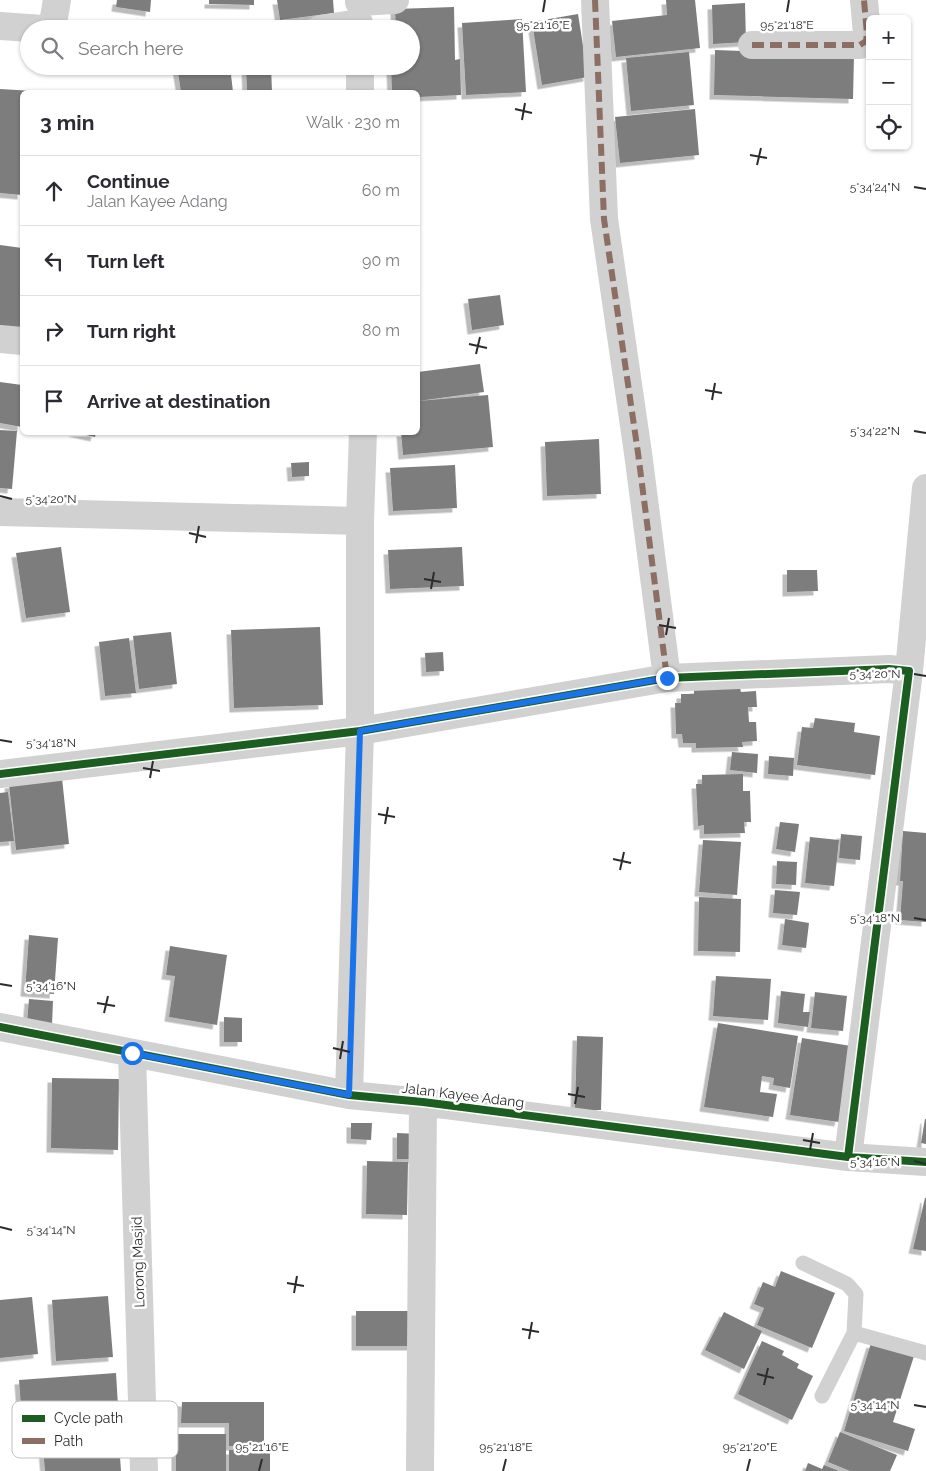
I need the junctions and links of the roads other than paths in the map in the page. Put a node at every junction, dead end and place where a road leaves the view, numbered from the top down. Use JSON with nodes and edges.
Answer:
{"nodes":[{"id":1,"x":57,"y":0,"type":"edge"},
{"id":2,"x":395,"y":0,"type":"edge"},
{"id":3,"x":595,"y":0,"type":"edge"},
{"id":4,"x":864,"y":0,"type":"edge"},
{"id":5,"x":359,"y":13,"type":"edge"},
{"id":6,"x":54,"y":20,"type":"edge"},
{"id":7,"x":342,"y":20,"type":"edge"},
{"id":8,"x":0,"y":26,"type":"edge"},
{"id":9,"x":20,"y":27,"type":"edge"},
{"id":10,"x":752,"y":45,"type":"dead end"},
{"id":11,"x":360,"y":75,"type":"edge"},
{"id":12,"x":360,"y":90,"type":"edge"},
{"id":13,"x":0,"y":340,"type":"edge"},
{"id":14,"x":20,"y":341,"type":"edge"},
{"id":15,"x":363,"y":435,"type":"edge"},
{"id":16,"x":926,"y":488,"type":"edge"},
{"id":17,"x":0,"y":512,"type":"edge"},
{"id":18,"x":360,"y":522,"type":"junction"},
{"id":19,"x":909,"y":671,"type":"junction"},
{"id":20,"x":667,"y":678,"type":"junction"},
{"id":21,"x":360,"y":731,"type":"junction"},
{"id":22,"x":0,"y":774,"type":"edge"},
{"id":23,"x":0,"y":1027,"type":"edge"},
{"id":24,"x":132,"y":1053,"type":"junction"},
{"id":25,"x":349,"y":1095,"type":"junction"},
{"id":26,"x":423,"y":1102,"type":"junction"},
{"id":27,"x":848,"y":1157,"type":"junction"},
{"id":28,"x":926,"y":1162,"type":"edge"},
{"id":29,"x":803,"y":1263,"type":"dead end"},
{"id":30,"x":854,"y":1333,"type":"junction"},
{"id":31,"x":926,"y":1353,"type":"edge"},
{"id":32,"x":822,"y":1396,"type":"dead end"},
{"id":33,"x":142,"y":1401,"type":"edge"},
{"id":34,"x":144,"y":1458,"type":"edge"},
{"id":35,"x":144,"y":1471,"type":"edge"},
{"id":36,"x":420,"y":1471,"type":"edge"}],
"edges":[{"from":1,"to":6,"type":"street"},
{"from":2,"to":5,"type":"street"},
{"from":3,"to":20,"type":"street"},
{"from":4,"to":10,"type":"street"},
{"from":5,"to":7,"type":"street"},
{"from":8,"to":9,"type":"street"},
{"from":11,"to":12,"type":"street"},
{"from":13,"to":14,"type":"street"},
{"from":15,"to":18,"type":"street"},
{"from":16,"to":19,"type":"street"},
{"from":17,"to":18,"type":"street"},
{"from":18,"to":21,"type":"street"},
{"from":19,"to":20,"type":"street"},
{"from":19,"to":27,"type":"street"},
{"from":20,"to":21,"type":"street"},
{"from":21,"to":22,"type":"street"},
{"from":21,"to":25,"type":"street"},
{"from":23,"to":24,"type":"street","name":"Jalan Kayee Adang"},
{"from":24,"to":25,"type":"street","name":"Jalan Kayee Adang"},
{"from":24,"to":33,"type":"street","name":"Lorong Masjid"},
{"from":25,"to":26,"type":"street","name":"Jalan Kayee Adang"},
{"from":26,"to":27,"type":"street","name":"Jalan Kayee Adang"},
{"from":26,"to":36,"type":"street"},
{"from":27,"to":28,"type":"street","name":"Jalan Kayee Adang"},
{"from":29,"to":30,"type":"lane"},
{"from":30,"to":31,"type":"lane"},
{"from":30,"to":32,"type":"lane"},
{"from":34,"to":35,"type":"street","name":"Lorong Masjid"}]}
